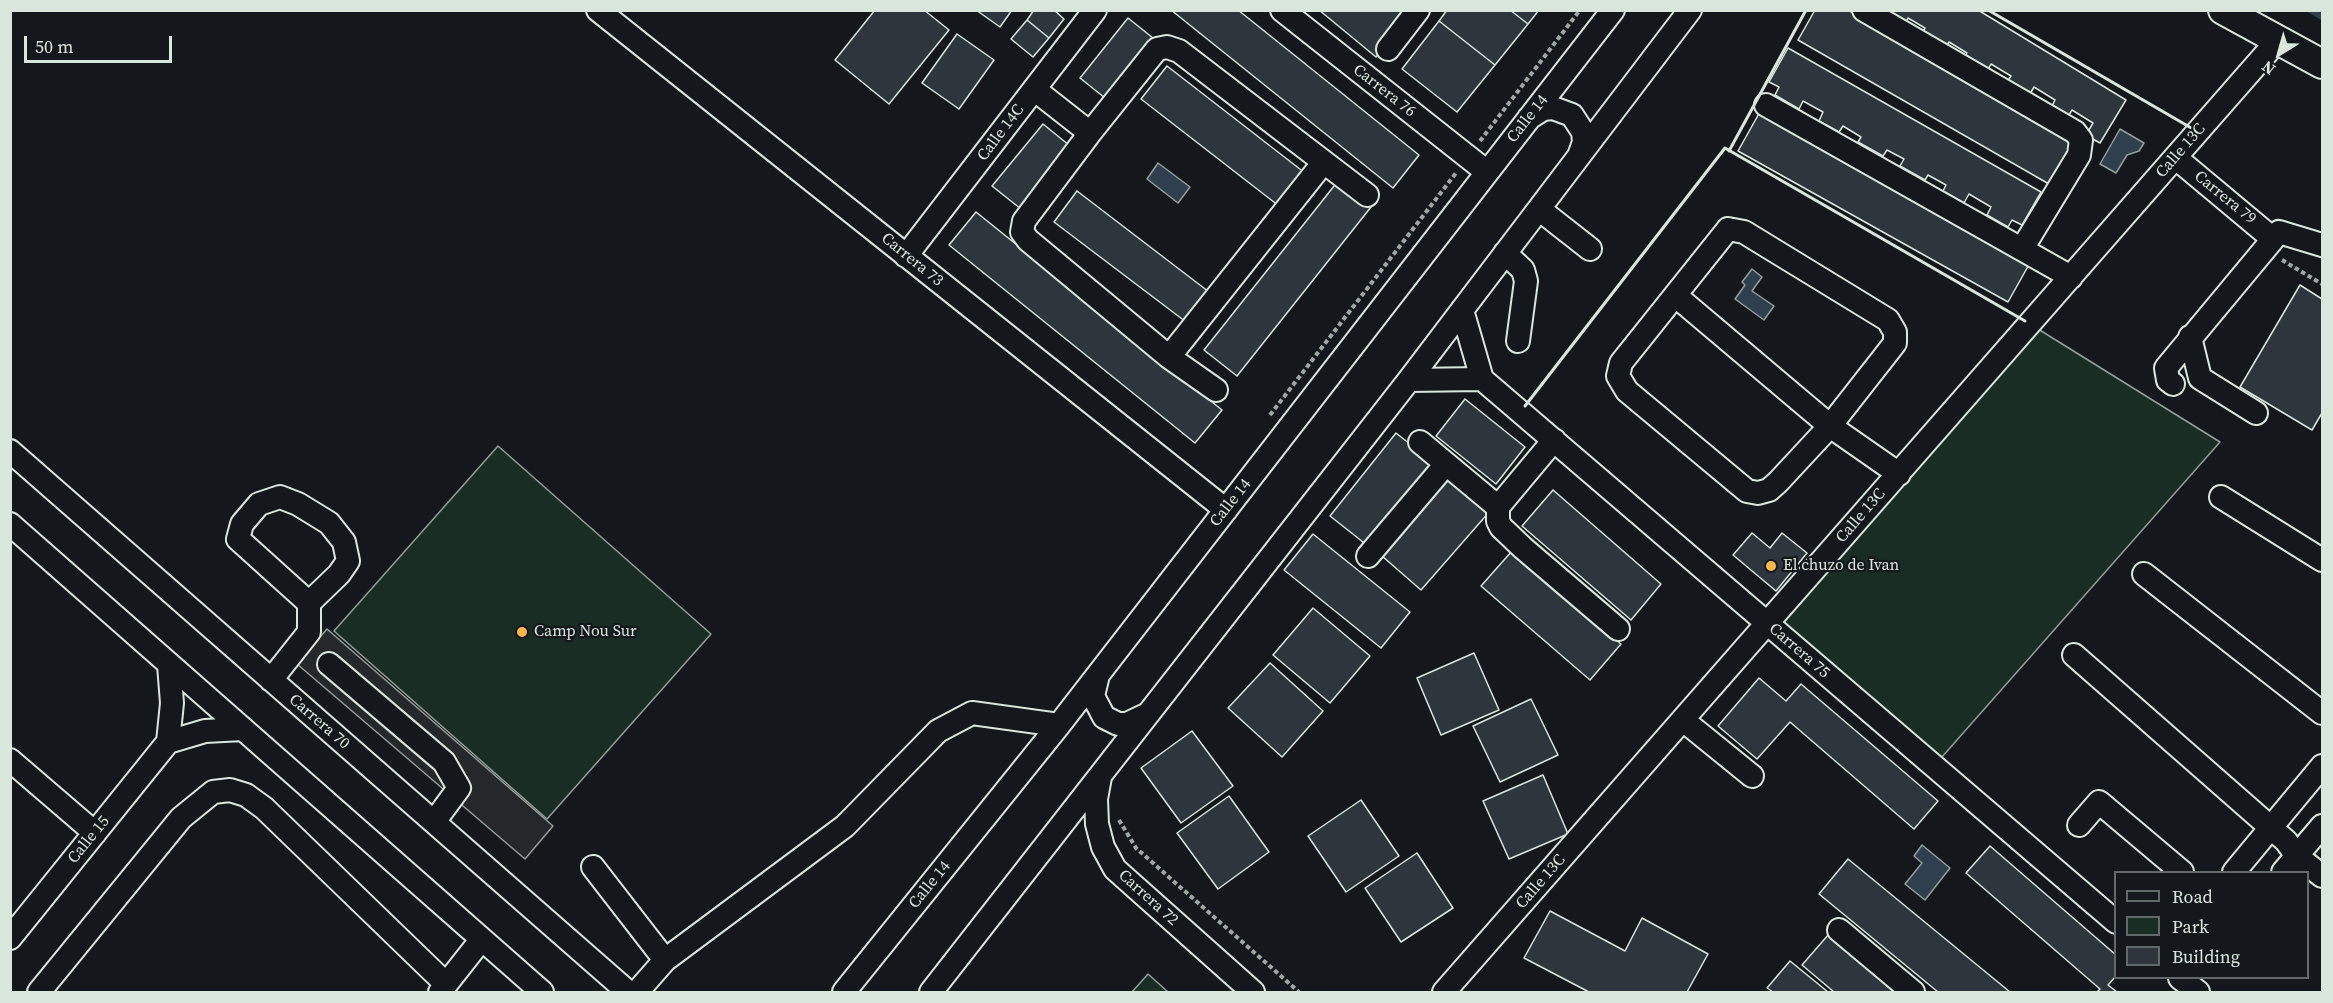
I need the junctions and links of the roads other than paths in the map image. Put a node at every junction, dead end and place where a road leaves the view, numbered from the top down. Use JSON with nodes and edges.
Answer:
{"nodes":[{"id":1,"x":1282,"y":10,"type":"edge"},
{"id":2,"x":1418,"y":10,"type":"edge"},
{"id":3,"x":1613,"y":10,"type":"edge"},
{"id":4,"x":1690,"y":10,"type":"edge"},
{"id":5,"x":1864,"y":10,"type":"edge"},
{"id":6,"x":2223,"y":10,"type":"edge"},
{"id":7,"x":1094,"y":11,"type":"edge"},
{"id":8,"x":613,"y":15,"type":"edge"},
{"id":9,"x":2278,"y":40,"type":"junction"},
{"id":10,"x":1388,"y":49,"type":"dead end"},
{"id":11,"x":2322,"y":64,"type":"edge"},
{"id":12,"x":1034,"y":89,"type":"junction"},
{"id":13,"x":1767,"y":105,"type":"dead end"},
{"id":14,"x":1527,"y":121,"type":"junction"},
{"id":15,"x":1090,"y":133,"type":"junction"},
{"id":16,"x":2176,"y":158,"type":"junction"},
{"id":17,"x":1576,"y":160,"type":"junction"},
{"id":18,"x":1323,"y":163,"type":"junction"},
{"id":19,"x":1486,"y":172,"type":"junction"},
{"id":20,"x":1367,"y":195,"type":"dead end"},
{"id":21,"x":1539,"y":209,"type":"junction"},
{"id":22,"x":2272,"y":240,"type":"junction"},
{"id":23,"x":2322,"y":245,"type":"edge"},
{"id":24,"x":1590,"y":249,"type":"dead end"},
{"id":25,"x":2022,"y":249,"type":"junction"},
{"id":26,"x":1505,"y":254,"type":"junction"},
{"id":27,"x":906,"y":256,"type":"junction"},
{"id":28,"x":2071,"y":277,"type":"junction"},
{"id":29,"x":1676,"y":296,"type":"junction"},
{"id":30,"x":1462,"y":310,"type":"junction"},
{"id":31,"x":2197,"y":329,"type":"junction"},
{"id":32,"x":1518,"y":341,"type":"dead end"},
{"id":33,"x":1169,"y":357,"type":"junction"},
{"id":34,"x":1482,"y":379,"type":"junction"},
{"id":35,"x":1409,"y":380,"type":"junction"},
{"id":36,"x":2174,"y":384,"type":"dead end"},
{"id":37,"x":1216,"y":390,"type":"dead end"},
{"id":38,"x":2256,"y":413,"type":"dead end"},
{"id":39,"x":1830,"y":426,"type":"junction"},
{"id":40,"x":1554,"y":440,"type":"junction"},
{"id":41,"x":1420,"y":442,"type":"dead end"},
{"id":42,"x":10,"y":451,"type":"edge"},
{"id":43,"x":1446,"y":464,"type":"junction"},
{"id":44,"x":1899,"y":474,"type":"junction"},
{"id":45,"x":2221,"y":497,"type":"dead end"},
{"id":46,"x":1498,"y":507,"type":"junction"},
{"id":47,"x":1226,"y":510,"type":"junction"},
{"id":48,"x":10,"y":524,"type":"edge"},
{"id":49,"x":1368,"y":556,"type":"dead end"},
{"id":50,"x":2322,"y":560,"type":"edge"},
{"id":51,"x":2144,"y":574,"type":"dead end"},
{"id":52,"x":309,"y":603,"type":"junction"},
{"id":53,"x":1767,"y":624,"type":"junction"},
{"id":54,"x":1618,"y":629,"type":"dead end"},
{"id":55,"x":2074,"y":655,"type":"dead end"},
{"id":56,"x":328,"y":664,"type":"dead end"},
{"id":57,"x":169,"y":665,"type":"junction"},
{"id":58,"x":1099,"y":673,"type":"junction"},
{"id":59,"x":271,"y":680,"type":"junction"},
{"id":60,"x":2322,"y":713,"type":"edge"},
{"id":61,"x":1148,"y":714,"type":"junction"},
{"id":62,"x":1683,"y":720,"type":"junction"},
{"id":63,"x":1059,"y":725,"type":"junction"},
{"id":64,"x":243,"y":729,"type":"junction"},
{"id":65,"x":168,"y":742,"type":"junction"},
{"id":66,"x":10,"y":760,"type":"edge"},
{"id":67,"x":2322,"y":766,"type":"edge"},
{"id":68,"x":1101,"y":776,"type":"junction"},
{"id":69,"x":1752,"y":776,"type":"dead end"},
{"id":70,"x":434,"y":822,"type":"junction"},
{"id":71,"x":2079,"y":825,"type":"dead end"},
{"id":72,"x":2322,"y":826,"type":"edge"},
{"id":73,"x":2271,"y":828,"type":"junction"},
{"id":74,"x":95,"y":833,"type":"junction"},
{"id":75,"x":2290,"y":864,"type":"edge"},
{"id":76,"x":593,"y":867,"type":"dead end"},
{"id":77,"x":2180,"y":871,"type":"edge"},
{"id":78,"x":2236,"y":871,"type":"edge"},
{"id":79,"x":2309,"y":871,"type":"edge"},
{"id":80,"x":2114,"y":921,"type":"edge"},
{"id":81,"x":1839,"y":930,"type":"dead end"},
{"id":82,"x":10,"y":938,"type":"edge"},
{"id":83,"x":481,"y":940,"type":"junction"},
{"id":84,"x":665,"y":960,"type":"junction"},
{"id":85,"x":443,"y":988,"type":"edge"},
{"id":86,"x":39,"y":993,"type":"edge"},
{"id":87,"x":542,"y":993,"type":"edge"},
{"id":88,"x":628,"y":993,"type":"edge"},
{"id":89,"x":637,"y":993,"type":"edge"},
{"id":90,"x":844,"y":993,"type":"edge"},
{"id":91,"x":931,"y":993,"type":"edge"},
{"id":92,"x":1253,"y":993,"type":"edge"},
{"id":93,"x":1444,"y":993,"type":"edge"},
{"id":94,"x":1913,"y":993,"type":"edge"}],
"edges":[{"from":1,"to":19,"type":"street","name":"Carrera 76"},
{"from":2,"to":10,"type":"street"},
{"from":3,"to":14,"type":"street","name":"Calle 14"},
{"from":4,"to":17,"type":"street"},
{"from":5,"to":25,"type":"street"},
{"from":6,"to":9,"type":"main road"},
{"from":7,"to":12,"type":"street","name":"Calle 14C"},
{"from":8,"to":27,"type":"street","name":"Carrera 73"},
{"from":9,"to":11,"type":"main road"},
{"from":9,"to":16,"type":"street","name":"Calle 13C"},
{"from":12,"to":15,"type":"street"},
{"from":12,"to":27,"type":"street","name":"Calle 14C"},
{"from":13,"to":25,"type":"street"},
{"from":14,"to":17,"type":"street"},
{"from":14,"to":19,"type":"street","name":"Calle 14"},
{"from":15,"to":18,"type":"street"},
{"from":15,"to":33,"type":"street"},
{"from":16,"to":22,"type":"street","name":"Carrera 79"},
{"from":16,"to":28,"type":"street","name":"Calle 13C"},
{"from":17,"to":21,"type":"street"},
{"from":18,"to":20,"type":"street"},
{"from":18,"to":33,"type":"street"},
{"from":19,"to":47,"type":"street","name":"Calle 14"},
{"from":21,"to":24,"type":"street"},
{"from":21,"to":26,"type":"street"},
{"from":22,"to":23,"type":"street"},
{"from":22,"to":31,"type":"street"},
{"from":25,"to":28,"type":"street"},
{"from":26,"to":30,"type":"street"},
{"from":26,"to":32,"type":"street"},
{"from":27,"to":47,"type":"street","name":"Carrera 73"},
{"from":28,"to":44,"type":"street","name":"Calle 13C"},
{"from":29,"to":39,"type":"street"},
{"from":29,"to":39,"type":"street"},
{"from":29,"to":39,"type":"street"},
{"from":30,"to":34,"type":"street"},
{"from":30,"to":35,"type":"street"},
{"from":31,"to":36,"type":"street"},
{"from":31,"to":38,"type":"street"},
{"from":33,"to":37,"type":"street"},
{"from":34,"to":35,"type":"street"},
{"from":34,"to":40,"type":"street","name":"Carrera 75"},
{"from":35,"to":61,"type":"street"},
{"from":39,"to":44,"type":"street"},
{"from":40,"to":46,"type":"street"},
{"from":40,"to":53,"type":"street","name":"Carrera 75"},
{"from":41,"to":43,"type":"street"},
{"from":42,"to":59,"type":"street","name":"Carrera 70"},
{"from":43,"to":46,"type":"street"},
{"from":43,"to":49,"type":"street"},
{"from":44,"to":53,"type":"street","name":"Calle 13C"},
{"from":45,"to":50,"type":"street"},
{"from":46,"to":54,"type":"street"},
{"from":47,"to":58,"type":"street","name":"Calle 14"},
{"from":48,"to":57,"type":"street"},
{"from":51,"to":60,"type":"street"},
{"from":52,"to":52,"type":"street"},
{"from":52,"to":59,"type":"street"},
{"from":53,"to":62,"type":"street","name":"Calle 13C"},
{"from":53,"to":80,"type":"street","name":"Carrera 75"},
{"from":55,"to":73,"type":"street"},
{"from":56,"to":70,"type":"street"},
{"from":57,"to":64,"type":"street"},
{"from":57,"to":65,"type":"street"},
{"from":58,"to":61,"type":"street"},
{"from":58,"to":63,"type":"street","name":"Calle 14"},
{"from":59,"to":70,"type":"street","name":"Carrera 70"},
{"from":61,"to":68,"type":"street"},
{"from":62,"to":69,"type":"street"},
{"from":62,"to":93,"type":"street","name":"Calle 13C"},
{"from":63,"to":84,"type":"street"},
{"from":63,"to":90,"type":"street","name":"Calle 14"},
{"from":64,"to":65,"type":"street"},
{"from":64,"to":83,"type":"street"},
{"from":65,"to":74,"type":"street","name":"Calle 15"},
{"from":66,"to":74,"type":"street"},
{"from":67,"to":73,"type":"street"},
{"from":68,"to":91,"type":"street"},
{"from":68,"to":92,"type":"street","name":"Carrera 72"},
{"from":70,"to":88,"type":"street","name":"Carrera 70"},
{"from":71,"to":77,"type":"street"},
{"from":72,"to":75,"type":"street"},
{"from":73,"to":75,"type":"street"},
{"from":73,"to":78,"type":"street"},
{"from":74,"to":82,"type":"street","name":"Calle 15"},
{"from":75,"to":79,"type":"street"},
{"from":76,"to":84,"type":"street"},
{"from":81,"to":94,"type":"street"},
{"from":83,"to":85,"type":"street"},
{"from":83,"to":87,"type":"street"},
{"from":84,"to":89,"type":"street"},
{"from":85,"to":86,"type":"street"}]}
